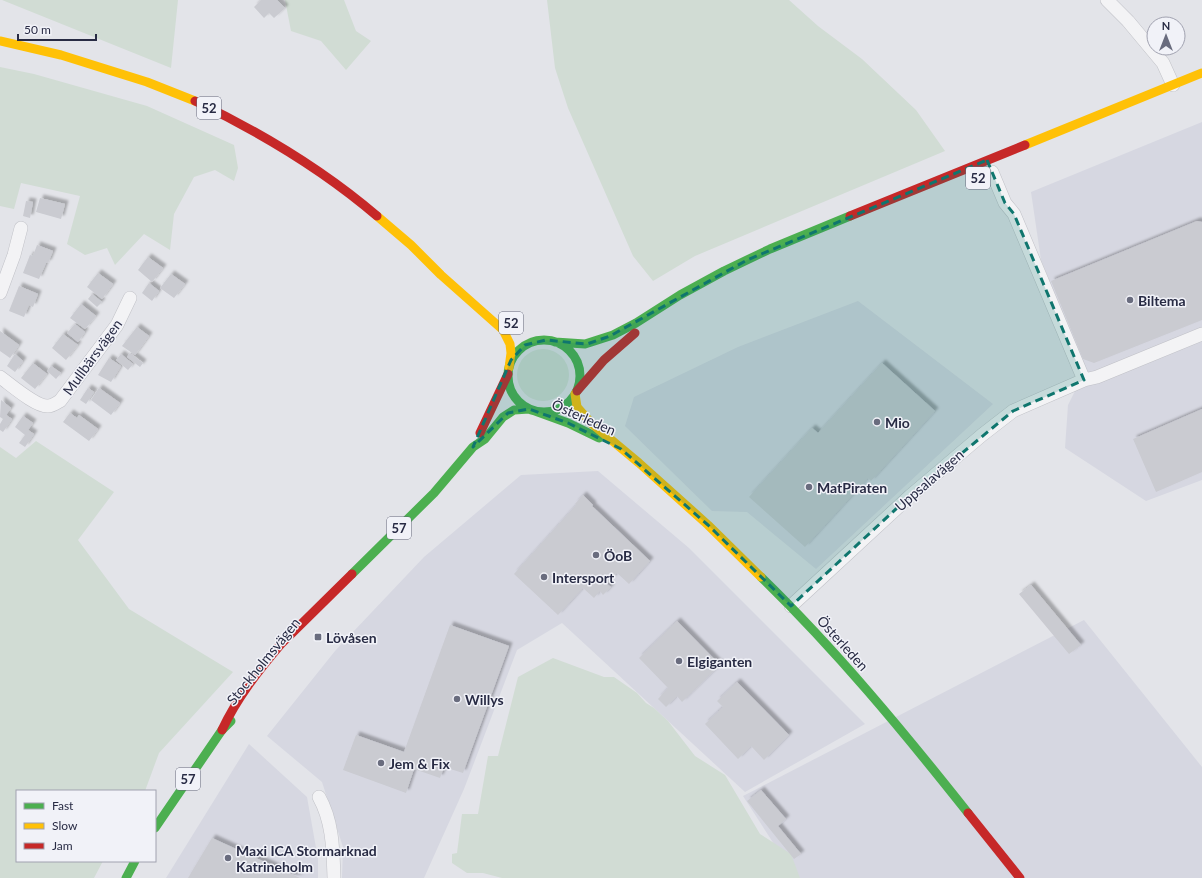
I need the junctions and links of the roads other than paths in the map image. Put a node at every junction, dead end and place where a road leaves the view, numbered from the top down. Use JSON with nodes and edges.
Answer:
{"nodes":[{"id":1,"x":1107,"y":0,"type":"edge"},
{"id":2,"x":0,"y":41,"type":"edge"},
{"id":3,"x":1202,"y":73,"type":"edge"},
{"id":4,"x":1175,"y":88,"type":"junction"},
{"id":5,"x":991,"y":169,"type":"junction"},
{"id":6,"x":21,"y":228,"type":"dead end"},
{"id":7,"x":736,"y":275,"type":"dead end"},
{"id":8,"x":0,"y":293,"type":"edge"},
{"id":9,"x":130,"y":298,"type":"dead end"},
{"id":10,"x":476,"y":306,"type":"junction"},
{"id":11,"x":509,"y":322,"type":"dead end"},
{"id":12,"x":528,"y":332,"type":"dead end"},
{"id":13,"x":1202,"y":334,"type":"edge"},
{"id":14,"x":551,"y":341,"type":"junction"},
{"id":15,"x":508,"y":371,"type":"junction"},
{"id":16,"x":0,"y":376,"type":"edge"},
{"id":17,"x":1084,"y":380,"type":"junction"},
{"id":18,"x":576,"y":392,"type":"junction"},
{"id":19,"x":532,"y":410,"type":"junction"},
{"id":20,"x":473,"y":447,"type":"junction"},
{"id":21,"x":621,"y":449,"type":"junction"},
{"id":22,"x":321,"y":606,"type":"junction"},
{"id":23,"x":791,"y":606,"type":"junction"},
{"id":24,"x":307,"y":632,"type":"dead end"},
{"id":25,"x":248,"y":703,"type":"dead end"},
{"id":26,"x":222,"y":730,"type":"junction"},
{"id":27,"x":319,"y":798,"type":"dead end"},
{"id":28,"x":156,"y":827,"type":"edge"},
{"id":29,"x":134,"y":862,"type":"edge"},
{"id":30,"x":126,"y":878,"type":"edge"},
{"id":31,"x":334,"y":878,"type":"edge"},
{"id":32,"x":1020,"y":878,"type":"edge"}],
"edges":[{"from":1,"to":4,"type":"street"},
{"from":2,"to":10,"type":"main road","number":"52"},
{"from":3,"to":4,"type":"main road","number":"52"},
{"from":4,"to":5,"type":"main road","number":"52"},
{"from":5,"to":14,"type":"main road","number":"52"},
{"from":5,"to":17,"type":"street"},
{"from":6,"to":8,"type":"street"},
{"from":7,"to":18,"type":"main road"},
{"from":9,"to":16,"type":"street","name":"Mullbärsvägen"},
{"from":10,"to":11,"type":"main road","number":"52"},
{"from":10,"to":15,"type":"main road","number":"52"},
{"from":12,"to":14,"type":"main road","number":"52"},
{"from":13,"to":17,"type":"street","name":"Uppsalavägen"},
{"from":14,"to":15,"type":"main road","number":"52"},
{"from":14,"to":18,"type":"main road","number":"52"},
{"from":15,"to":19,"type":"main road","number":"52"},
{"from":15,"to":20,"type":"main road","name":"Stockholmsvägen","number":"57"},
{"from":17,"to":23,"type":"street","name":"Uppsalavägen"},
{"from":18,"to":19,"type":"main road"},
{"from":18,"to":21,"type":"main road","name":"Österleden"},
{"from":19,"to":20,"type":"main road","name":"Stockholmsvägen","number":"57"},
{"from":19,"to":21,"type":"main road","name":"Österleden"},
{"from":20,"to":22,"type":"main road","name":"Stockholmsvägen","number":"57"},
{"from":21,"to":23,"type":"main road","name":"Österleden"},
{"from":22,"to":24,"type":"main road","name":"Stockholmsvägen","number":"57"},
{"from":22,"to":26,"type":"main road","name":"Stockholmsvägen","number":"57"},
{"from":23,"to":32,"type":"main road","name":"Österleden"},
{"from":25,"to":26,"type":"main road","name":"Stockholmsvägen","number":"57"},
{"from":26,"to":28,"type":"main road","name":"Stockholmsvägen","number":"57"},
{"from":27,"to":31,"type":"street"},
{"from":29,"to":30,"type":"main road"}]}
